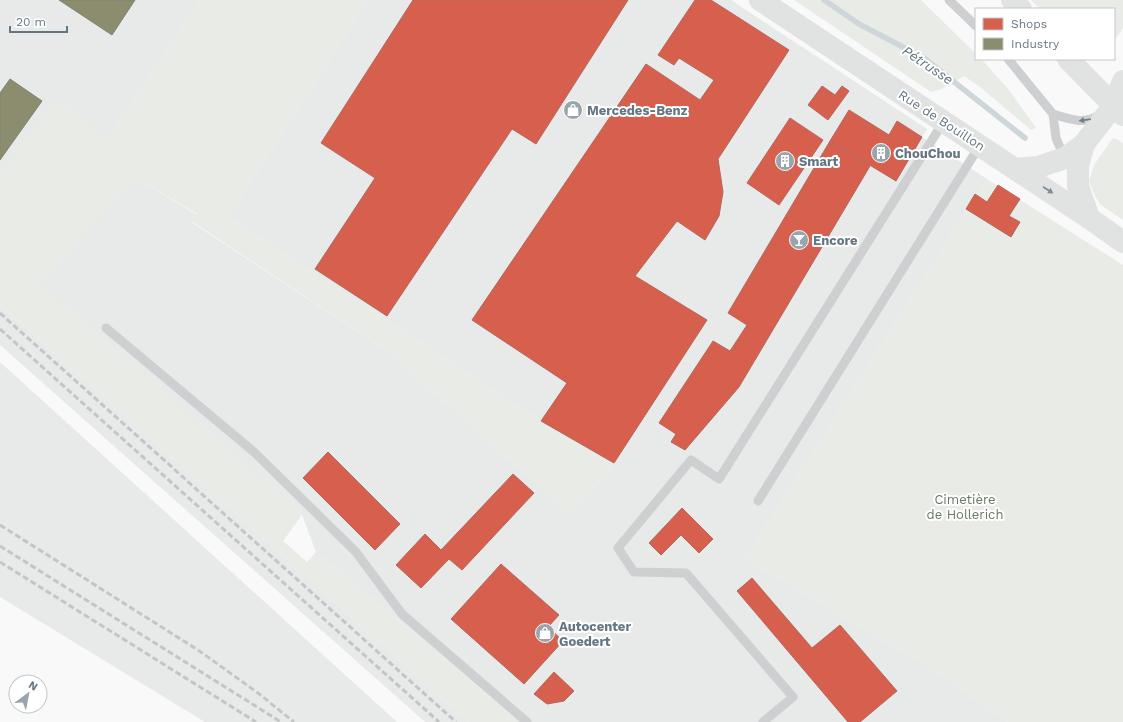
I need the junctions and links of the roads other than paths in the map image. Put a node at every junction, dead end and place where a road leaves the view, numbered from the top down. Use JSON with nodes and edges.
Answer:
{"nodes":[{"id":1,"x":760,"y":0,"type":"edge"},
{"id":2,"x":949,"y":0,"type":"edge"},
{"id":3,"x":1012,"y":0,"type":"edge"},
{"id":4,"x":1020,"y":8,"type":"edge"},
{"id":5,"x":975,"y":25,"type":"edge"},
{"id":6,"x":1009,"y":60,"type":"edge"},
{"id":7,"x":1069,"y":60,"type":"edge"},
{"id":8,"x":1123,"y":82,"type":"edge"},
{"id":9,"x":1120,"y":106,"type":"edge"},
{"id":10,"x":1053,"y":114,"type":"junction"},
{"id":11,"x":944,"y":122,"type":"junction"},
{"id":12,"x":1084,"y":144,"type":"junction"},
{"id":13,"x":980,"y":145,"type":"junction"},
{"id":14,"x":1065,"y":158,"type":"junction"},
{"id":15,"x":1015,"y":169,"type":"junction"},
{"id":16,"x":1078,"y":186,"type":"junction"},
{"id":17,"x":1089,"y":218,"type":"junction"},
{"id":18,"x":1123,"y":242,"type":"edge"},
{"id":19,"x":106,"y":328,"type":"dead end"},
{"id":20,"x":758,"y":501,"type":"dead end"},
{"id":21,"x":527,"y":722,"type":"edge"},
{"id":22,"x":763,"y":722,"type":"edge"}],
"edges":[{"from":1,"to":11,"type":"street","name":"Rue de Bouillon"},
{"from":2,"to":5,"type":"lane"},
{"from":3,"to":4,"type":"street"},
{"from":6,"to":10,"type":"lane"},
{"from":7,"to":9,"type":"street"},
{"from":8,"to":9,"type":"street"},
{"from":9,"to":10,"type":"lane","one_way":true},
{"from":9,"to":12,"type":"street"},
{"from":10,"to":14,"type":"lane"},
{"from":11,"to":13,"type":"street","name":"Rue de Bouillon"},
{"from":11,"to":22,"type":"lane"},
{"from":12,"to":14,"type":"street"},
{"from":12,"to":16,"type":"street"},
{"from":13,"to":15,"type":"street","name":"Rue de Bouillon"},
{"from":13,"to":20,"type":"lane"},
{"from":14,"to":15,"type":"street"},
{"from":14,"to":16,"type":"lane"},
{"from":15,"to":17,"type":"street","name":"Rue de Bouillon","one_way":true},
{"from":16,"to":17,"type":"street"},
{"from":17,"to":18,"type":"street","name":"Rue de Bouillon"},
{"from":19,"to":21,"type":"lane"}]}
